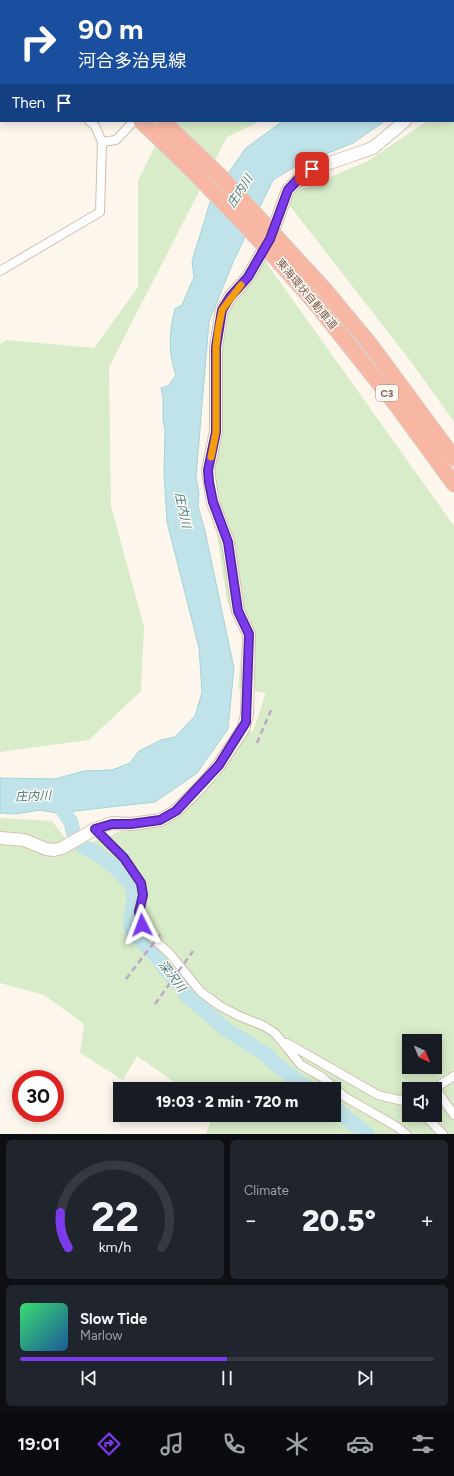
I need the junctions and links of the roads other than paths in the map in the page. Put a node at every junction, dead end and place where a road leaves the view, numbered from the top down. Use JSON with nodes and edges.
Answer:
{"nodes":[{"id":1,"x":90,"y":122,"type":"edge"},
{"id":2,"x":133,"y":122,"type":"edge"},
{"id":3,"x":142,"y":122,"type":"edge"},
{"id":4,"x":164,"y":122,"type":"edge"},
{"id":5,"x":404,"y":122,"type":"edge"},
{"id":6,"x":102,"y":142,"type":"junction"},
{"id":7,"x":0,"y":271,"type":"edge"},
{"id":8,"x":454,"y":458,"type":"edge"},
{"id":9,"x":454,"y":484,"type":"edge"},
{"id":10,"x":92,"y":831,"type":"junction"},
{"id":11,"x":0,"y":838,"type":"edge"},
{"id":12,"x":282,"y":1040,"type":"junction"},
{"id":13,"x":454,"y":1076,"type":"edge"},
{"id":14,"x":402,"y":1101,"type":"edge"},
{"id":15,"x":454,"y":1115,"type":"edge"},
{"id":16,"x":431,"y":1122,"type":"edge"},
{"id":17,"x":406,"y":1134,"type":"edge"},
{"id":18,"x":443,"y":1134,"type":"edge"}],
"edges":[{"from":1,"to":6,"type":"street"},
{"from":2,"to":6,"type":"street"},
{"from":3,"to":9,"type":"highway","name":"東海環状自動車道","number":"C3","bridge":true},
{"from":4,"to":8,"type":"highway","name":"東海環状自動車道","number":"C3","bridge":true},
{"from":5,"to":10,"type":"main road"},
{"from":6,"to":7,"type":"street"},
{"from":10,"to":11,"type":"main road"},
{"from":10,"to":12,"type":"street"},
{"from":12,"to":14,"type":"street"},
{"from":12,"to":17,"type":"street"},
{"from":13,"to":15,"type":"street"},
{"from":16,"to":18,"type":"street"}]}
